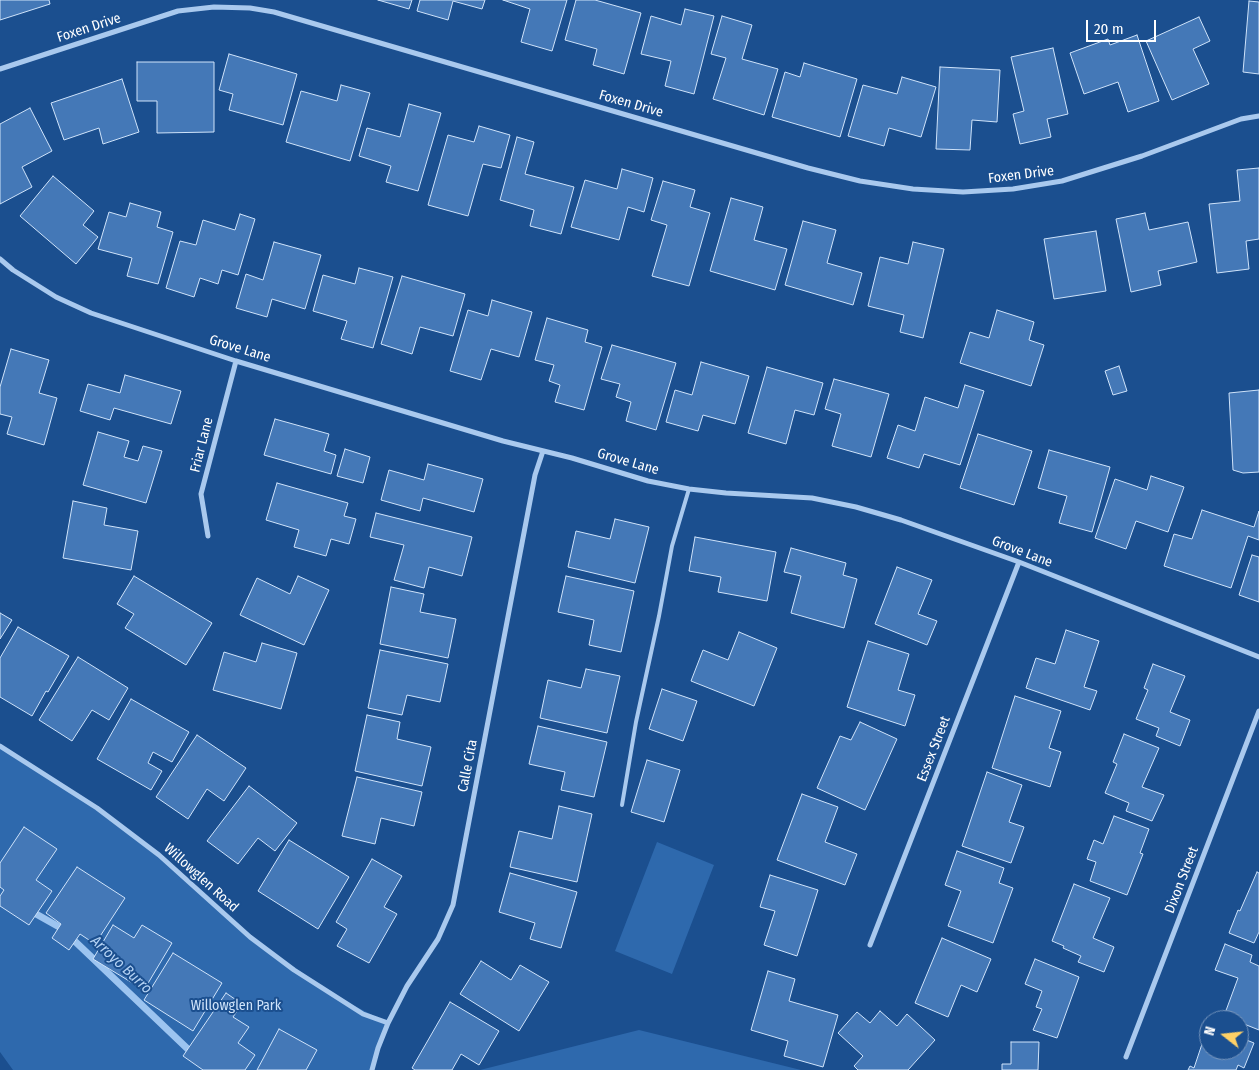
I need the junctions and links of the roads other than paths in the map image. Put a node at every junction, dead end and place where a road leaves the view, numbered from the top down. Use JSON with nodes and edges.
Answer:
{"nodes":[{"id":1,"x":0,"y":69,"type":"edge"},
{"id":2,"x":1259,"y":116,"type":"edge"},
{"id":3,"x":0,"y":259,"type":"edge"},
{"id":4,"x":236,"y":360,"type":"junction"},
{"id":5,"x":543,"y":451,"type":"junction"},
{"id":6,"x":689,"y":489,"type":"junction"},
{"id":7,"x":208,"y":536,"type":"dead end"},
{"id":8,"x":1019,"y":562,"type":"junction"},
{"id":9,"x":1259,"y":657,"type":"edge"},
{"id":10,"x":1259,"y":711,"type":"edge"},
{"id":11,"x":0,"y":746,"type":"edge"},
{"id":12,"x":622,"y":805,"type":"dead end"},
{"id":13,"x":870,"y":945,"type":"dead end"},
{"id":14,"x":388,"y":1023,"type":"junction"},
{"id":15,"x":1126,"y":1057,"type":"dead end"},
{"id":16,"x":372,"y":1070,"type":"edge"}],
"edges":[{"from":1,"to":2,"type":"street","name":"Foxen Drive"},
{"from":3,"to":4,"type":"street","name":"Grove Lane"},
{"from":4,"to":5,"type":"street","name":"Grove Lane"},
{"from":4,"to":7,"type":"street","name":"Friar Lane"},
{"from":5,"to":6,"type":"street","name":"Grove Lane"},
{"from":5,"to":14,"type":"street","name":"Calle Cita"},
{"from":6,"to":8,"type":"street","name":"Grove Lane"},
{"from":6,"to":12,"type":"lane"},
{"from":8,"to":9,"type":"street","name":"Grove Lane"},
{"from":8,"to":13,"type":"street","name":"Essex Street"},
{"from":10,"to":15,"type":"street","name":"Dixon Street"},
{"from":11,"to":14,"type":"street","name":"Willowglen Road"},
{"from":14,"to":16,"type":"street","name":"Calle Cita"}]}
